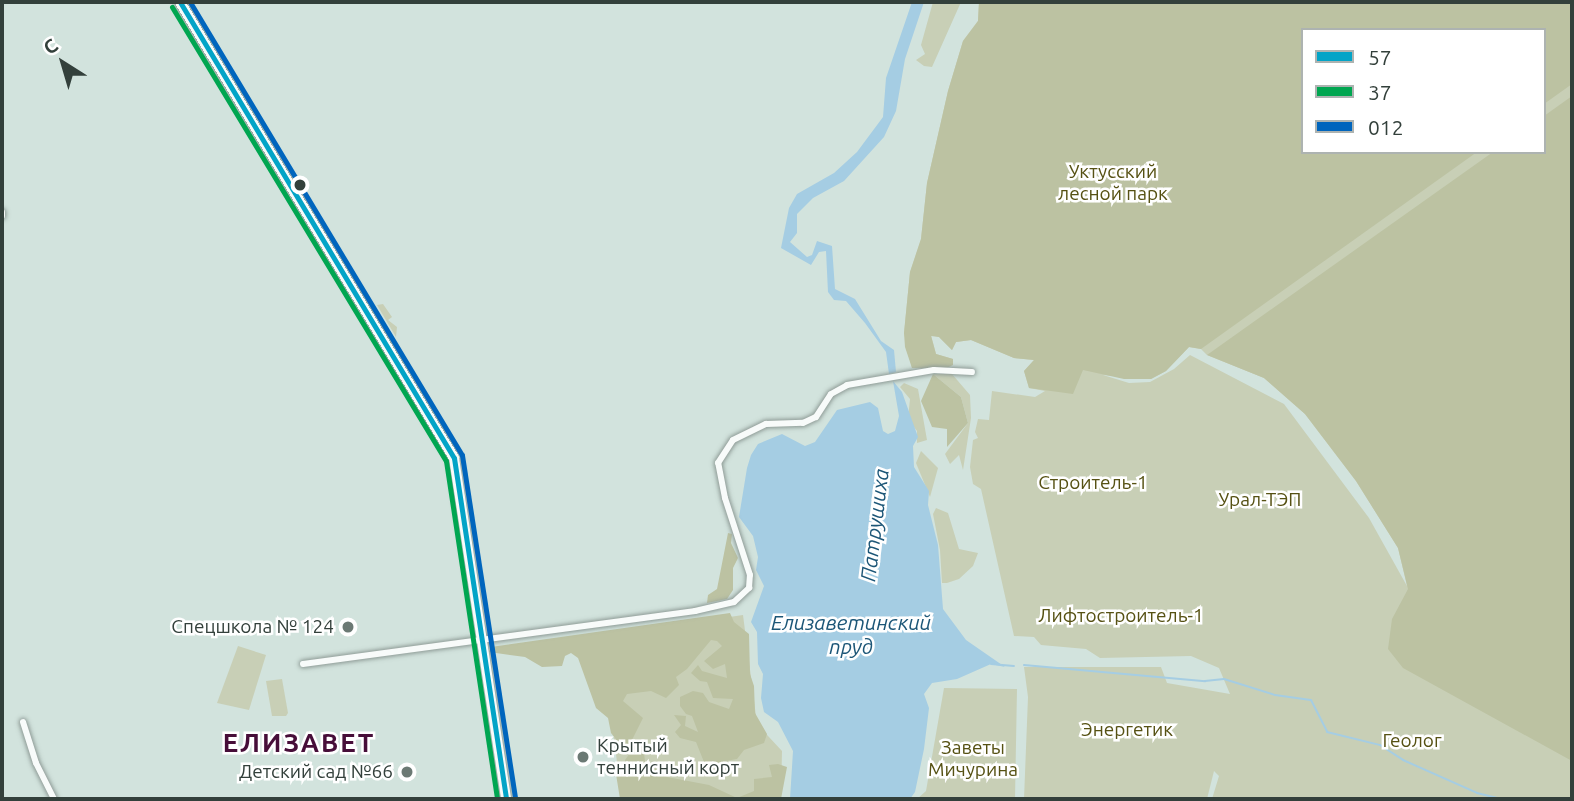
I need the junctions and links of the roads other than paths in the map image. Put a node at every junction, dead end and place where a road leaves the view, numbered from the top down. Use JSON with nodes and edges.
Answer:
{"nodes":[{"id":1,"x":180,"y":2,"type":"edge"},
{"id":2,"x":972,"y":372,"type":"dead end"},
{"id":3,"x":482,"y":639,"type":"junction"},
{"id":4,"x":303,"y":664,"type":"dead end"},
{"id":5,"x":23,"y":722,"type":"dead end"},
{"id":6,"x":54,"y":799,"type":"edge"},
{"id":7,"x":506,"y":799,"type":"edge"}],
"edges":[{"from":1,"to":3,"type":"main road"},
{"from":2,"to":3,"type":"street"},
{"from":3,"to":4,"type":"street"},
{"from":3,"to":7,"type":"main road"},
{"from":5,"to":6,"type":"street"}]}
